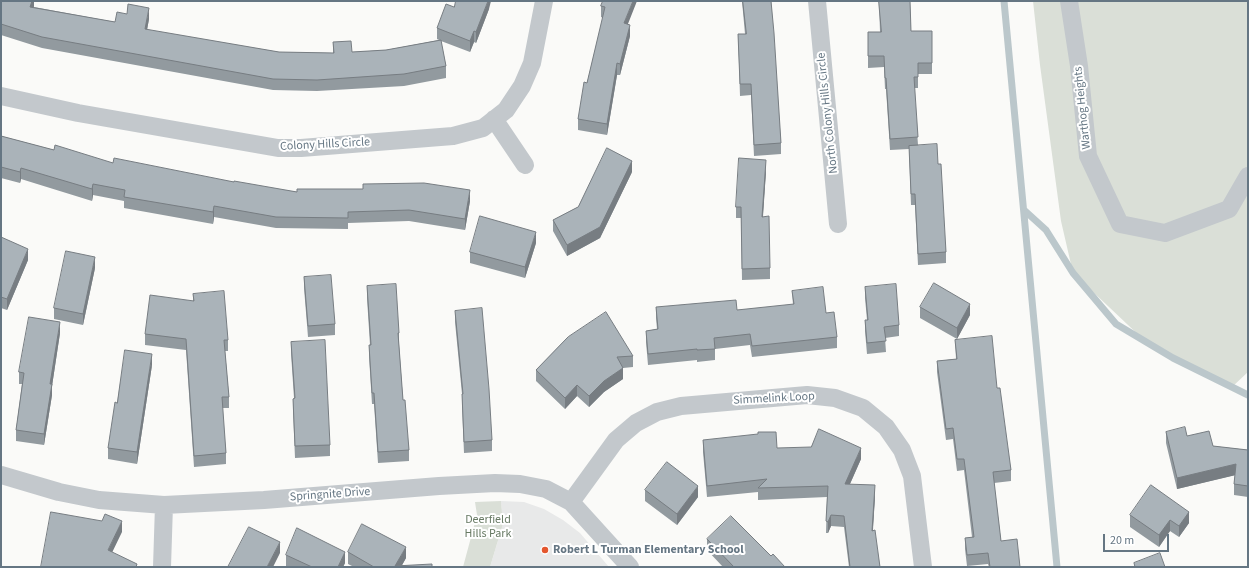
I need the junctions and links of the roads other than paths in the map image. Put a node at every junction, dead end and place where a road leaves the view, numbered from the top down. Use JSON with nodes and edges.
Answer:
{"nodes":[{"id":1,"x":544,"y":1,"type":"edge"},
{"id":2,"x":817,"y":1,"type":"edge"},
{"id":3,"x":1069,"y":1,"type":"edge"},
{"id":4,"x":1,"y":96,"type":"edge"},
{"id":5,"x":494,"y":119,"type":"junction"},
{"id":6,"x":525,"y":165,"type":"dead end"},
{"id":7,"x":1248,"y":176,"type":"edge"},
{"id":8,"x":838,"y":224,"type":"dead end"},
{"id":9,"x":1,"y":474,"type":"edge"},
{"id":10,"x":571,"y":502,"type":"junction"},
{"id":11,"x":164,"y":505,"type":"junction"},
{"id":12,"x":162,"y":567,"type":"edge"},
{"id":13,"x":630,"y":567,"type":"edge"},
{"id":14,"x":923,"y":567,"type":"edge"}],
"edges":[{"from":1,"to":5,"type":"street","name":"Colony Hills Circle"},
{"from":2,"to":8,"type":"street","name":"North Colony Hills Circle"},
{"from":3,"to":7,"type":"street","name":"Warthog Heights"},
{"from":4,"to":5,"type":"street","name":"Colony Hills Circle"},
{"from":5,"to":6,"type":"street"},
{"from":9,"to":11,"type":"street","name":"Springnite Drive"},
{"from":10,"to":11,"type":"street","name":"Springnite Drive"},
{"from":10,"to":13,"type":"street","name":"Springnite Drive"},
{"from":10,"to":14,"type":"street","name":"Simmelink Loop"},
{"from":11,"to":12,"type":"street"}]}
